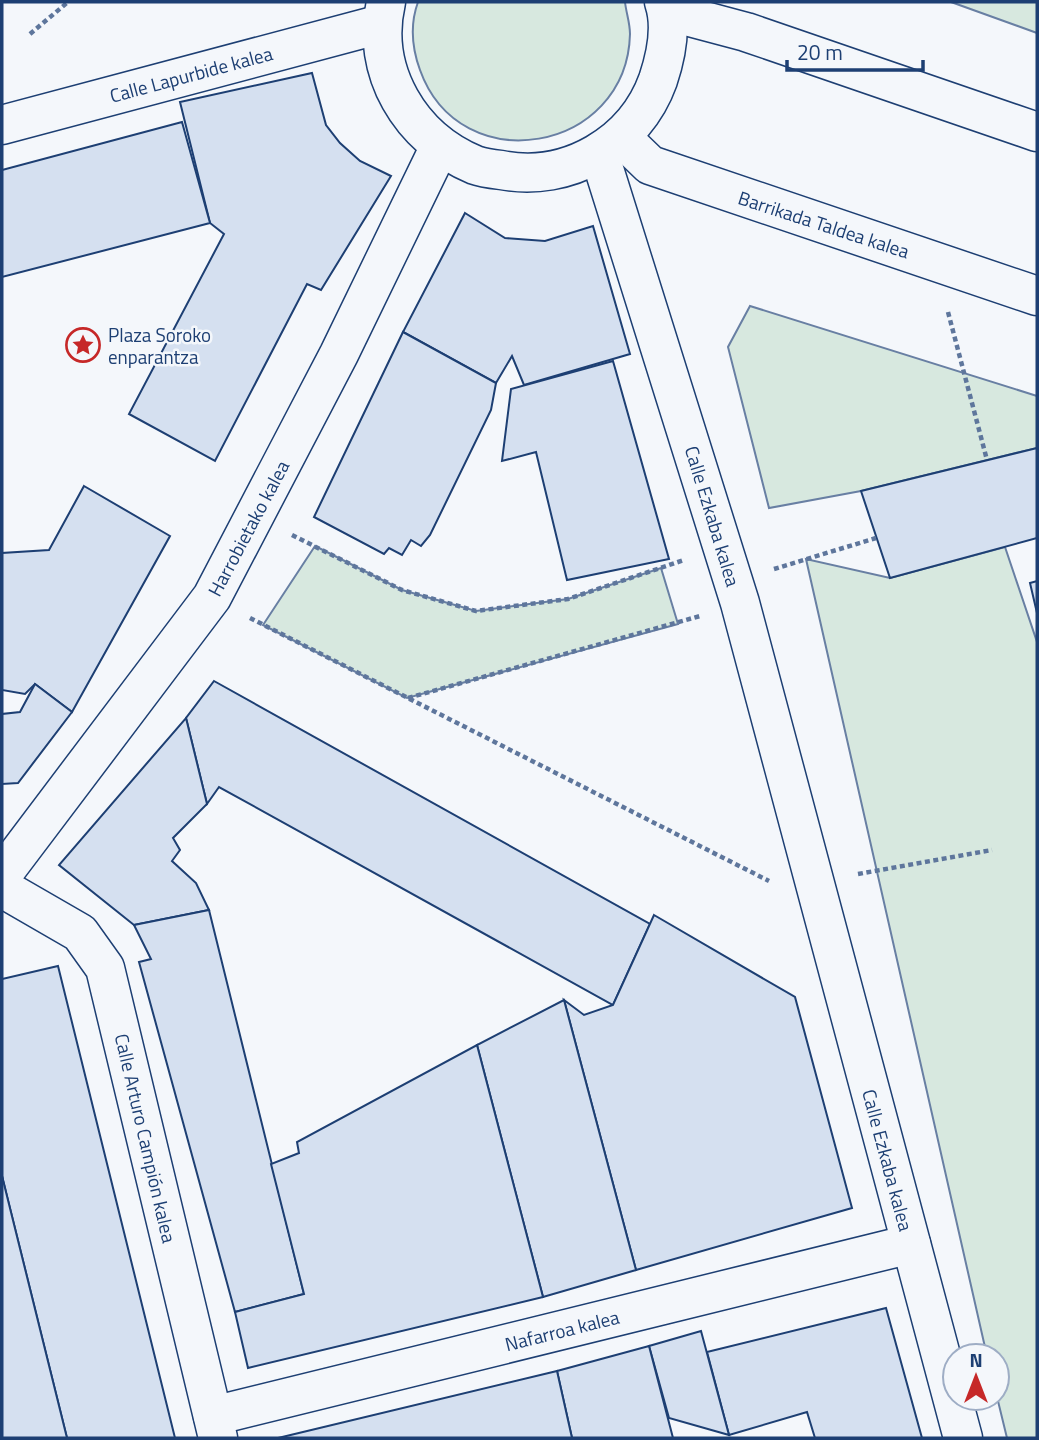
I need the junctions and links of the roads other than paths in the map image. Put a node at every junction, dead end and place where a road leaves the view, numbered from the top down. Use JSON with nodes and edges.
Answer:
{"nodes":[{"id":1,"x":666,"y":6,"type":"edge"},
{"id":2,"x":383,"y":13,"type":"edge"},
{"id":3,"x":2,"y":125,"type":"edge"},
{"id":4,"x":1037,"y":132,"type":"edge"},
{"id":5,"x":610,"y":145,"type":"junction"},
{"id":6,"x":440,"y":146,"type":"junction"},
{"id":7,"x":1037,"y":296,"type":"edge"},
{"id":8,"x":2,"y":875,"type":"edge"},
{"id":9,"x":2,"y":888,"type":"edge"},
{"id":10,"x":911,"y":1244,"type":"junction"},
{"id":11,"x":215,"y":1427,"type":"edge"},
{"id":12,"x":963,"y":1438,"type":"edge"}],
"edges":[{"from":1,"to":4,"type":"street"},
{"from":1,"to":5,"type":"street"},
{"from":2,"to":3,"type":"street","name":"Calle Lapurbide kalea"},
{"from":2,"to":6,"type":"street"},
{"from":5,"to":6,"type":"street"},
{"from":5,"to":7,"type":"street","name":"Barrikada Taldea kalea"},
{"from":5,"to":10,"type":"street","name":"Calle Ezkaba kalea"},
{"from":6,"to":8,"type":"street","name":"Harrobietako kalea"},
{"from":9,"to":11,"type":"street","name":"Calle Arturo Campión kalea"},
{"from":10,"to":11,"type":"street","name":"Nafarroa kalea"},
{"from":10,"to":12,"type":"street","name":"Calle Ezkaba kalea"}]}
